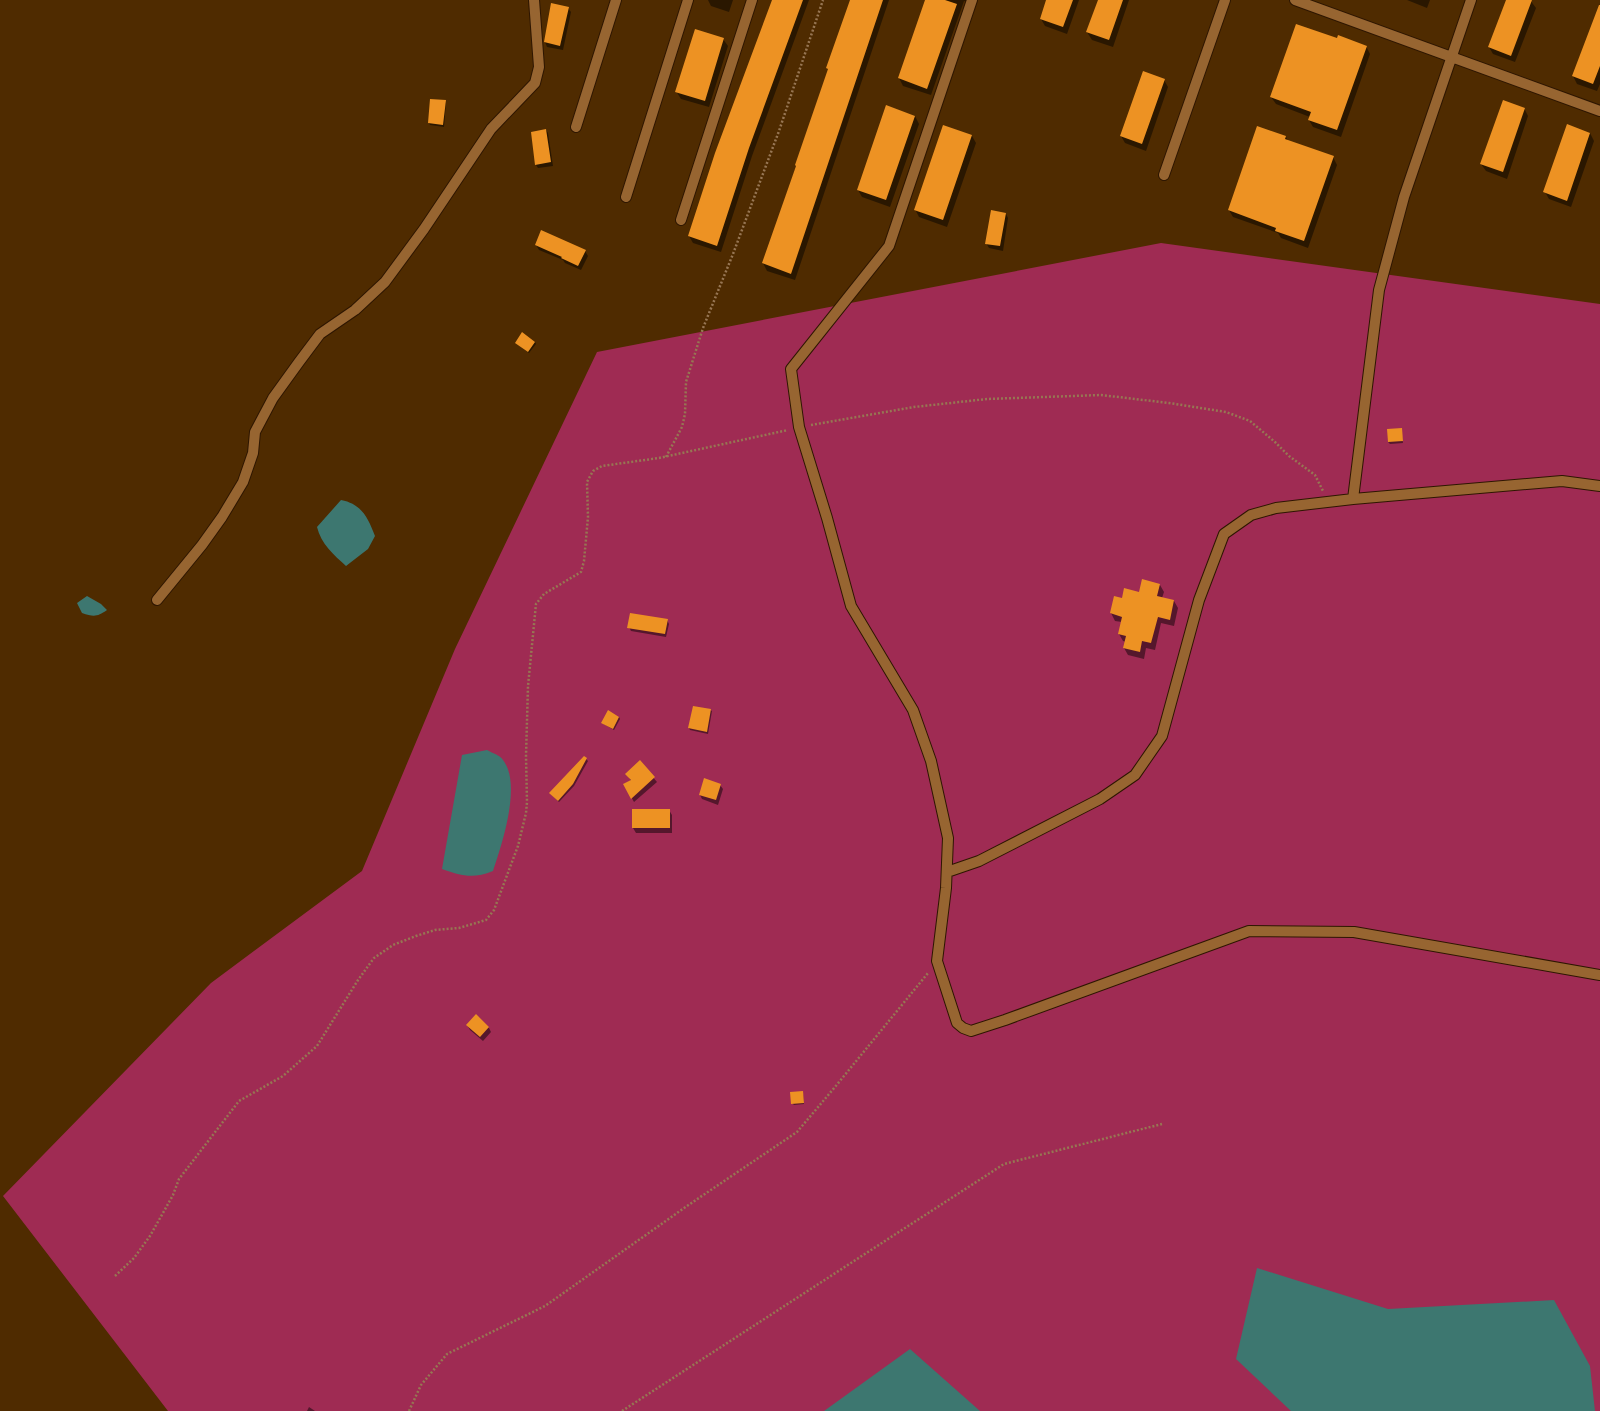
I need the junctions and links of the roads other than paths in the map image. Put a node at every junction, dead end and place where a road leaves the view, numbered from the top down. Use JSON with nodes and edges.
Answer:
{"nodes":[{"id":1,"x":534,"y":0,"type":"edge"},
{"id":2,"x":616,"y":0,"type":"edge"},
{"id":3,"x":688,"y":0,"type":"edge"},
{"id":4,"x":752,"y":0,"type":"edge"},
{"id":5,"x":972,"y":0,"type":"edge"},
{"id":6,"x":1225,"y":0,"type":"edge"},
{"id":7,"x":1295,"y":0,"type":"edge"},
{"id":8,"x":1471,"y":0,"type":"edge"},
{"id":9,"x":1452,"y":56,"type":"junction"},
{"id":10,"x":1600,"y":111,"type":"edge"},
{"id":11,"x":576,"y":127,"type":"dead end"},
{"id":12,"x":1164,"y":175,"type":"dead end"},
{"id":13,"x":626,"y":197,"type":"dead end"},
{"id":14,"x":681,"y":220,"type":"dead end"},
{"id":15,"x":1600,"y":486,"type":"edge"},
{"id":16,"x":1354,"y":499,"type":"junction"},
{"id":17,"x":157,"y":600,"type":"dead end"},
{"id":18,"x":947,"y":872,"type":"junction"},
{"id":19,"x":1600,"y":975,"type":"edge"}],
"edges":[{"from":1,"to":17,"type":"street"},
{"from":2,"to":11,"type":"street"},
{"from":3,"to":13,"type":"street"},
{"from":4,"to":14,"type":"street"},
{"from":5,"to":18,"type":"street"},
{"from":6,"to":12,"type":"street"},
{"from":7,"to":9,"type":"street"},
{"from":8,"to":9,"type":"street"},
{"from":9,"to":10,"type":"street"},
{"from":9,"to":16,"type":"street"},
{"from":15,"to":16,"type":"street"},
{"from":16,"to":18,"type":"street"},
{"from":18,"to":19,"type":"street"}]}
